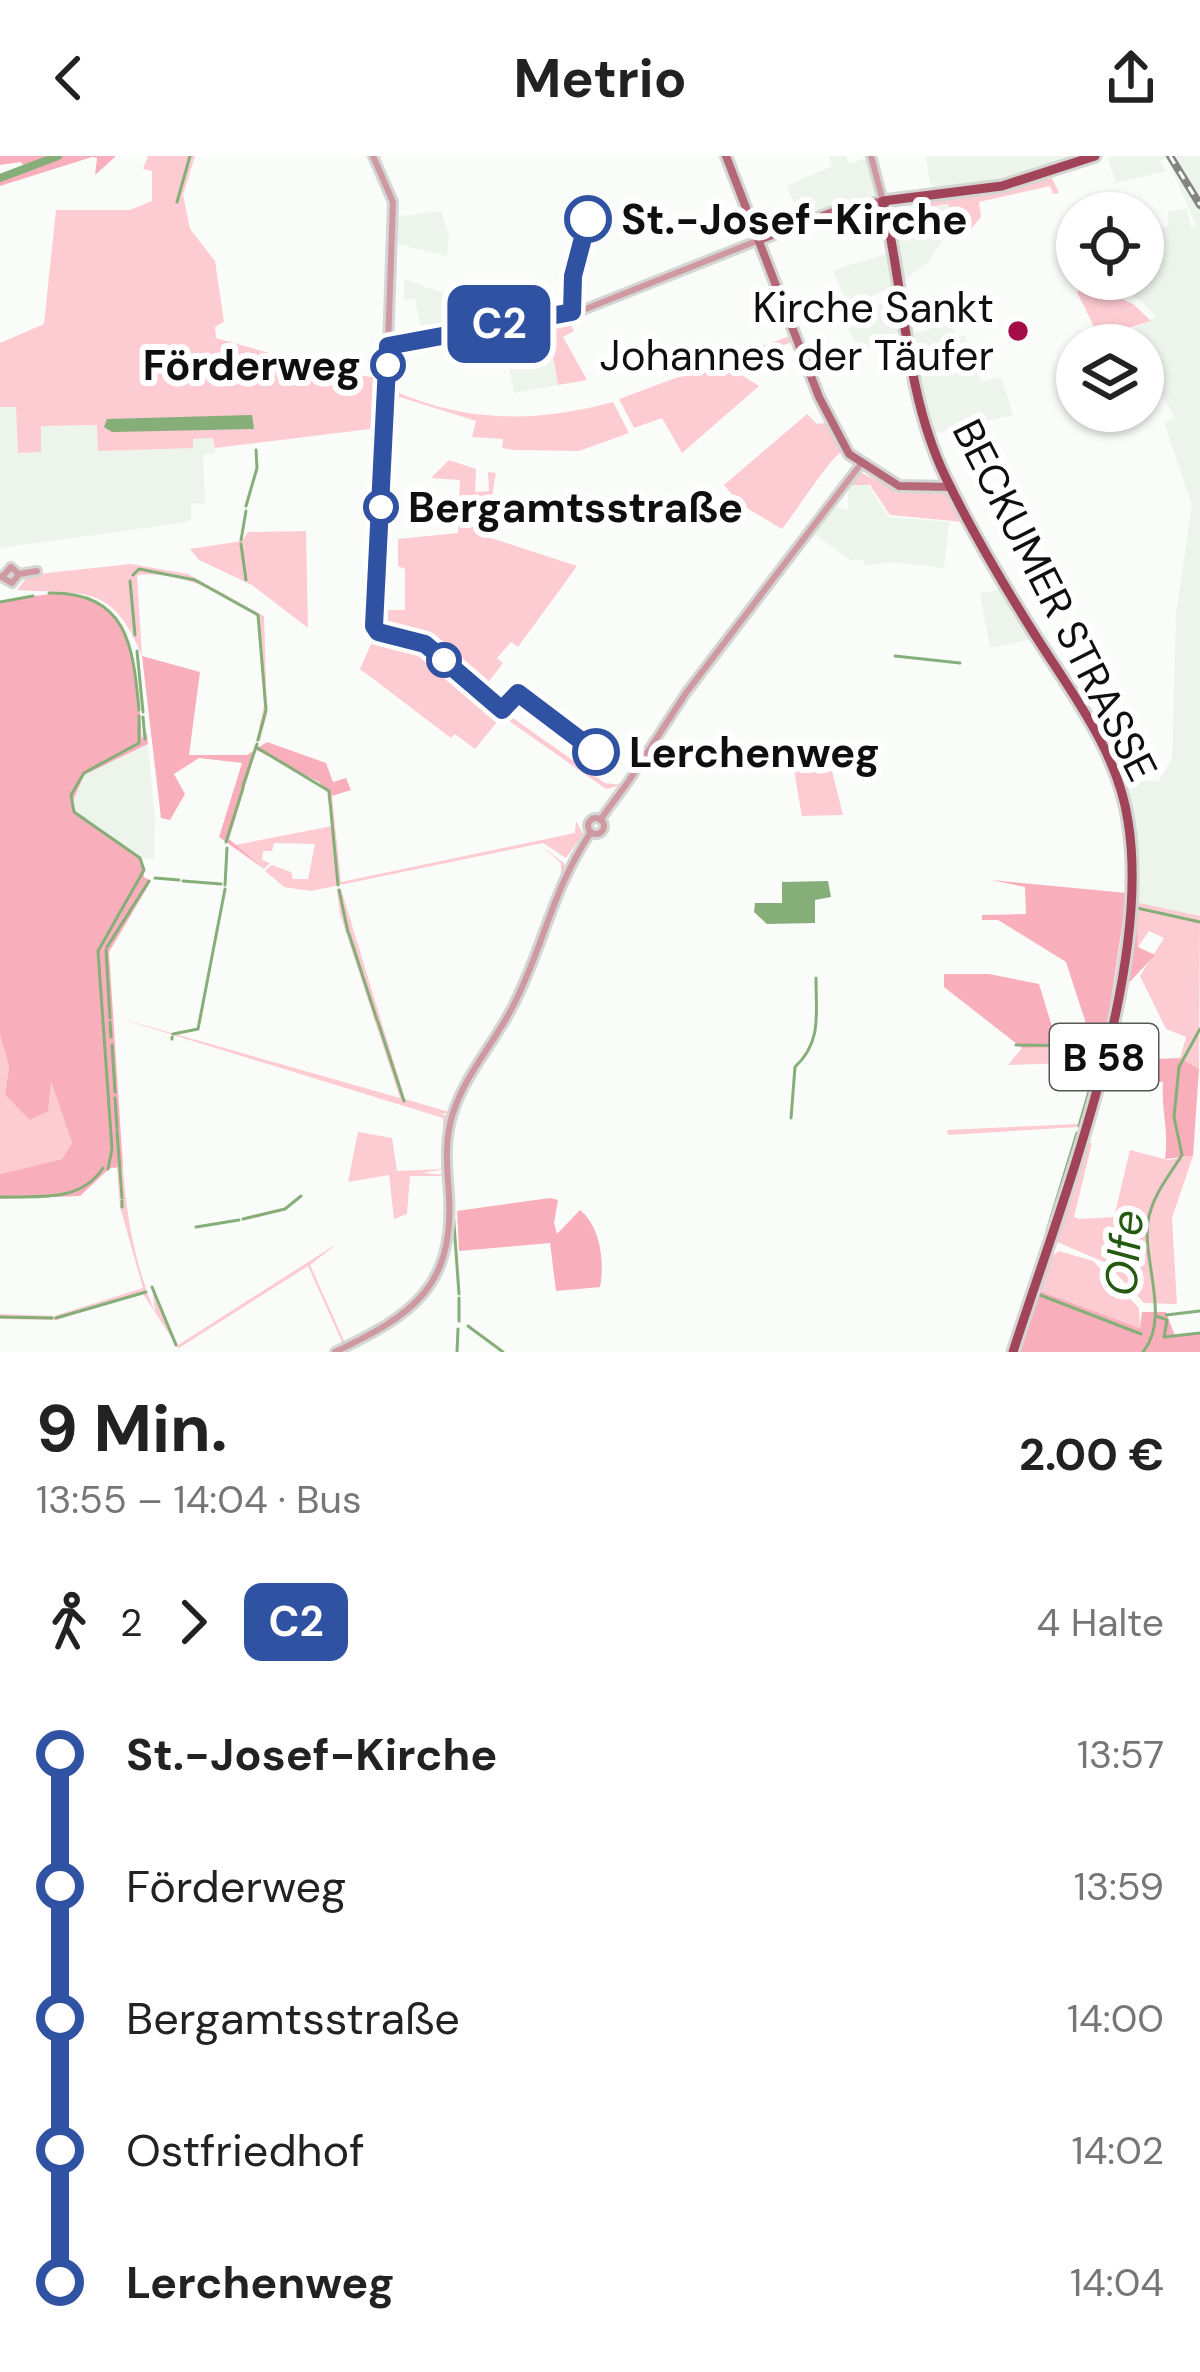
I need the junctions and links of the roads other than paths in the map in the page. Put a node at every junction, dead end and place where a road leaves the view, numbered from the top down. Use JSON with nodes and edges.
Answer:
{"nodes":[{"id":1,"x":373,"y":156,"type":"edge"},
{"id":2,"x":726,"y":156,"type":"edge"},
{"id":3,"x":871,"y":156,"type":"edge"},
{"id":4,"x":1095,"y":156,"type":"edge"},
{"id":5,"x":884,"y":201,"type":"junction"},
{"id":6,"x":759,"y":240,"type":"junction"},
{"id":7,"x":860,"y":465,"type":"junction"},
{"id":8,"x":951,"y":487,"type":"junction"},
{"id":9,"x":37,"y":572,"type":"dead end"},
{"id":10,"x":2,"y":576,"type":"edge"},
{"id":11,"x":335,"y":1352,"type":"edge"},
{"id":12,"x":1013,"y":1352,"type":"edge"}],
"edges":[{"from":1,"to":6,"type":"street"},
{"from":2,"to":6,"type":"main road"},
{"from":3,"to":5,"type":"street","name":"BECKUMER STRASSE"},
{"from":4,"to":5,"type":"main road"},
{"from":5,"to":6,"type":"main road"},
{"from":5,"to":8,"type":"main road","name":"BECKUMER STRASSE","number":"B 58"},
{"from":6,"to":7,"type":"main road"},
{"from":7,"to":8,"type":"main road"},
{"from":7,"to":11,"type":"street"},
{"from":8,"to":12,"type":"main road","name":"BECKUMER STRASSE","number":"B 58"},
{"from":9,"to":10,"type":"street"}]}
